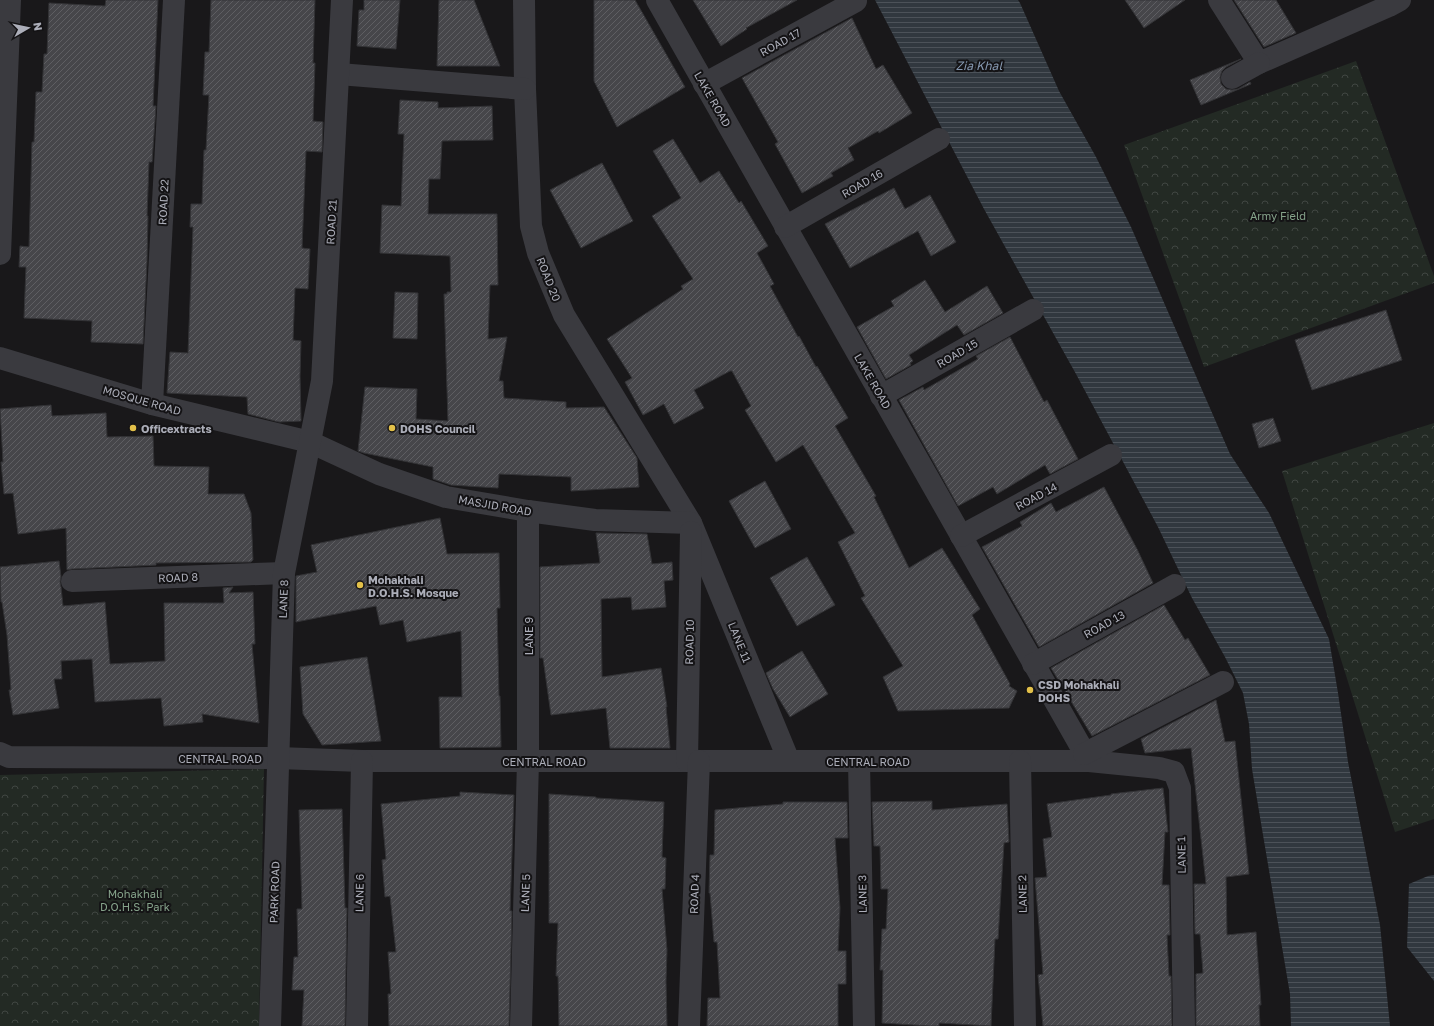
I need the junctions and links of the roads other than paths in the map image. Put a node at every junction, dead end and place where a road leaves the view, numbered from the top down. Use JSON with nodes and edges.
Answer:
{"nodes":[{"id":1,"x":10,"y":0,"type":"edge"},
{"id":2,"x":174,"y":0,"type":"edge"},
{"id":3,"x":342,"y":0,"type":"edge"},
{"id":4,"x":524,"y":0,"type":"edge"},
{"id":5,"x":657,"y":0,"type":"edge"},
{"id":6,"x":1219,"y":0,"type":"edge"},
{"id":7,"x":1400,"y":0,"type":"edge"},
{"id":8,"x":856,"y":1,"type":"edge"},
{"id":9,"x":1259,"y":63,"type":"junction"},
{"id":10,"x":339,"y":74,"type":"junction"},
{"id":11,"x":1232,"y":78,"type":"dead end"},
{"id":12,"x":704,"y":84,"type":"junction"},
{"id":13,"x":525,"y":89,"type":"junction"},
{"id":14,"x":939,"y":139,"type":"dead end"},
{"id":15,"x":785,"y":227,"type":"junction"},
{"id":16,"x":0,"y":254,"type":"edge"},
{"id":17,"x":1033,"y":310,"type":"dead end"},
{"id":18,"x":0,"y":358,"type":"edge"},
{"id":19,"x":881,"y":396,"type":"junction"},
{"id":20,"x":152,"y":404,"type":"junction"},
{"id":21,"x":310,"y":442,"type":"junction"},
{"id":22,"x":1111,"y":455,"type":"dead end"},
{"id":23,"x":528,"y":511,"type":"junction"},
{"id":24,"x":691,"y":523,"type":"junction"},
{"id":25,"x":961,"y":536,"type":"junction"},
{"id":26,"x":284,"y":573,"type":"junction"},
{"id":27,"x":72,"y":581,"type":"dead end"},
{"id":28,"x":1175,"y":585,"type":"dead end"},
{"id":29,"x":1033,"y":664,"type":"junction"},
{"id":30,"x":1224,"y":682,"type":"dead end"},
{"id":31,"x":0,"y":753,"type":"edge"},
{"id":32,"x":278,"y":758,"type":"junction"},
{"id":33,"x":1086,"y":758,"type":"junction"},
{"id":34,"x":362,"y":761,"type":"junction"},
{"id":35,"x":528,"y":761,"type":"junction"},
{"id":36,"x":693,"y":761,"type":"junction"},
{"id":37,"x":789,"y":761,"type":"junction"},
{"id":38,"x":859,"y":761,"type":"junction"},
{"id":39,"x":1020,"y":761,"type":"junction"},
{"id":40,"x":270,"y":1026,"type":"edge"},
{"id":41,"x":357,"y":1026,"type":"edge"},
{"id":42,"x":521,"y":1026,"type":"edge"},
{"id":43,"x":689,"y":1026,"type":"edge"},
{"id":44,"x":864,"y":1026,"type":"edge"},
{"id":45,"x":1025,"y":1026,"type":"edge"},
{"id":46,"x":1184,"y":1026,"type":"edge"}],
"edges":[{"from":1,"to":16,"type":"street"},
{"from":2,"to":20,"type":"street","name":"ROAD 22"},
{"from":3,"to":10,"type":"street","name":"ROAD 21"},
{"from":4,"to":13,"type":"street","name":"ROAD 20"},
{"from":5,"to":12,"type":"street","name":"LAKE ROAD"},
{"from":6,"to":9,"type":"street"},
{"from":7,"to":9,"type":"street"},
{"from":8,"to":12,"type":"street","name":"ROAD 17"},
{"from":9,"to":11,"type":"street"},
{"from":10,"to":13,"type":"street"},
{"from":10,"to":21,"type":"street","name":"ROAD 21"},
{"from":12,"to":15,"type":"street","name":"LAKE ROAD"},
{"from":13,"to":24,"type":"street","name":"ROAD 20"},
{"from":14,"to":15,"type":"street","name":"ROAD 16"},
{"from":15,"to":19,"type":"street","name":"LAKE ROAD"},
{"from":17,"to":19,"type":"street","name":"ROAD 15"},
{"from":18,"to":20,"type":"street","name":"MOSQUE ROAD"},
{"from":19,"to":25,"type":"street","name":"LAKE ROAD"},
{"from":20,"to":21,"type":"street","name":"MOSQUE ROAD"},
{"from":21,"to":23,"type":"street","name":"MASJID ROAD"},
{"from":21,"to":26,"type":"street","name":"LANE 8"},
{"from":22,"to":25,"type":"street","name":"ROAD 14"},
{"from":23,"to":24,"type":"street","name":"MASJID ROAD"},
{"from":23,"to":35,"type":"street","name":"LANE 9"},
{"from":24,"to":36,"type":"street","name":"ROAD 10"},
{"from":24,"to":37,"type":"street","name":"LANE 11"},
{"from":25,"to":29,"type":"street","name":"LAKE ROAD"},
{"from":26,"to":27,"type":"street","name":"ROAD 8"},
{"from":26,"to":32,"type":"street","name":"LANE 8"},
{"from":28,"to":29,"type":"street","name":"ROAD 13"},
{"from":29,"to":33,"type":"street","name":"LAKE ROAD"},
{"from":30,"to":33,"type":"street"},
{"from":31,"to":32,"type":"street","name":"CENTRAL ROAD"},
{"from":32,"to":34,"type":"street","name":"CENTRAL ROAD"},
{"from":32,"to":40,"type":"street","name":"PARK ROAD"},
{"from":33,"to":39,"type":"street","name":"CENTRAL ROAD"},
{"from":33,"to":46,"type":"street","name":"LANE 1"},
{"from":34,"to":35,"type":"street","name":"CENTRAL ROAD"},
{"from":34,"to":41,"type":"street","name":"LANE 6"},
{"from":35,"to":36,"type":"street","name":"CENTRAL ROAD"},
{"from":35,"to":42,"type":"street","name":"LANE 5"},
{"from":36,"to":37,"type":"street","name":"CENTRAL ROAD"},
{"from":36,"to":43,"type":"street","name":"ROAD 4"},
{"from":37,"to":38,"type":"street","name":"CENTRAL ROAD"},
{"from":38,"to":39,"type":"street","name":"CENTRAL ROAD"},
{"from":38,"to":44,"type":"street","name":"LANE 3"},
{"from":39,"to":45,"type":"street","name":"LANE 2"}]}
